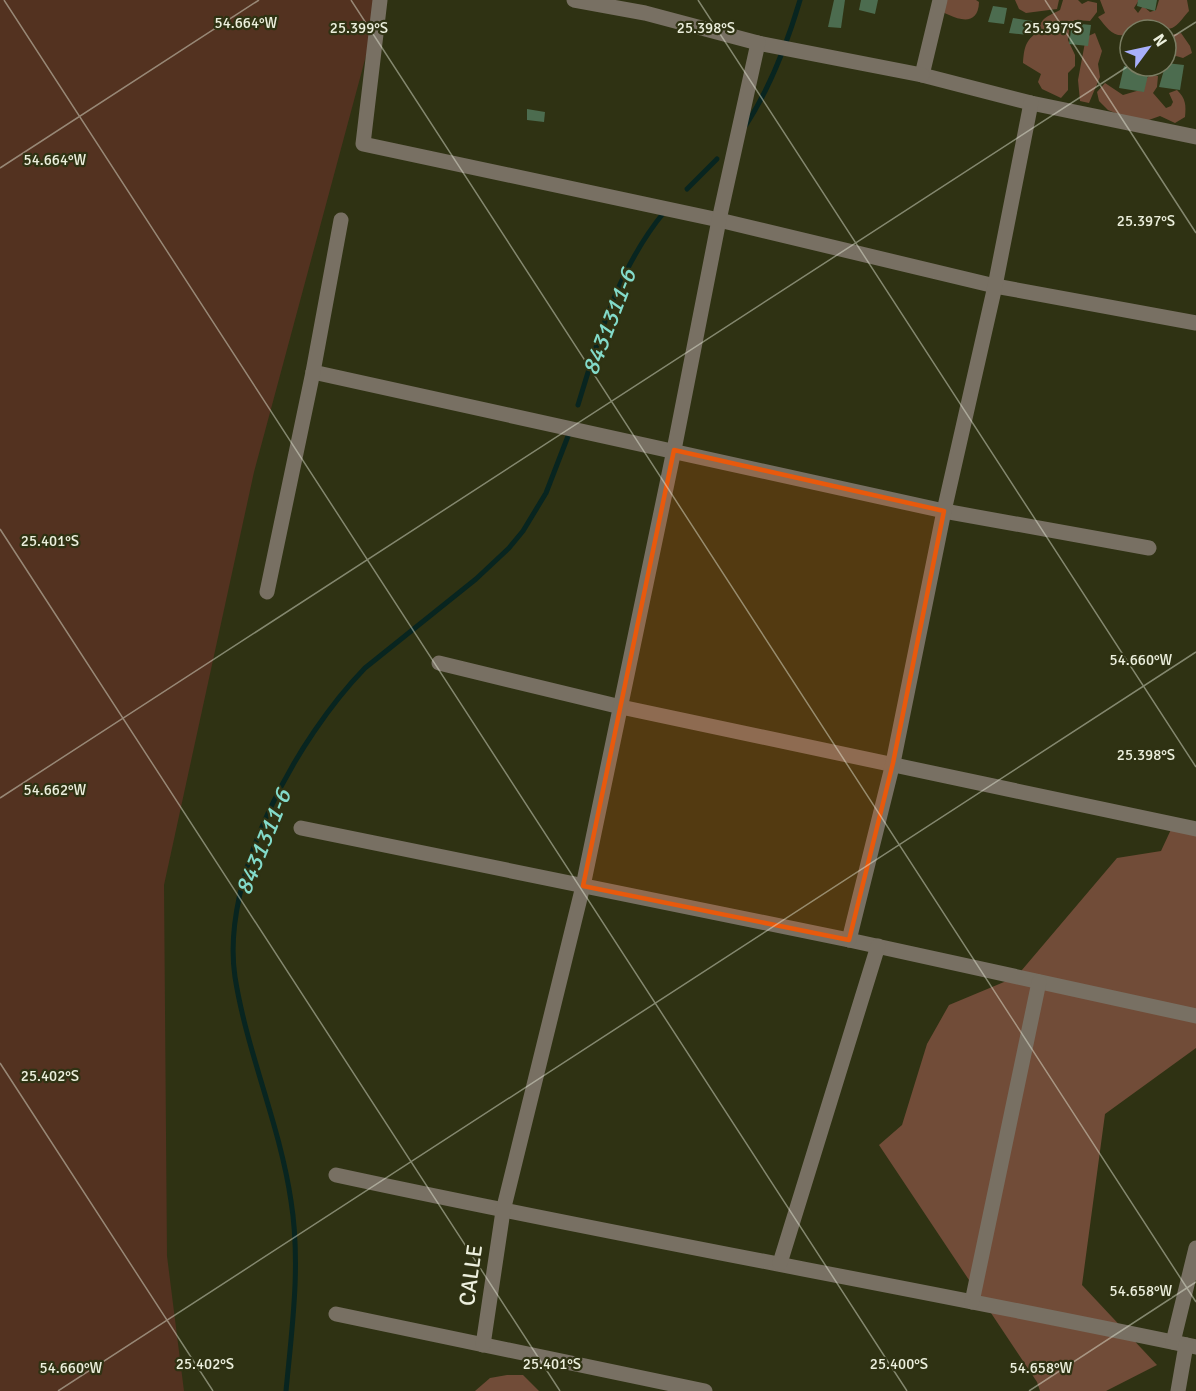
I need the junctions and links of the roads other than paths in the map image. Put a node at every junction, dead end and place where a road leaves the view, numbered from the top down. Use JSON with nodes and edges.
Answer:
{"nodes":[{"id":1,"x":380,"y":0,"type":"edge"},
{"id":2,"x":574,"y":0,"type":"edge"},
{"id":3,"x":940,"y":0,"type":"edge"},
{"id":4,"x":647,"y":7,"type":"edge"},
{"id":5,"x":758,"y":43,"type":"junction"},
{"id":6,"x":922,"y":75,"type":"junction"},
{"id":7,"x":1031,"y":103,"type":"junction"},
{"id":8,"x":1196,"y":137,"type":"edge"},
{"id":9,"x":341,"y":220,"type":"dead end"},
{"id":10,"x":719,"y":220,"type":"junction"},
{"id":11,"x":995,"y":286,"type":"junction"},
{"id":12,"x":1196,"y":323,"type":"edge"},
{"id":13,"x":313,"y":372,"type":"junction"},
{"id":14,"x":674,"y":450,"type":"junction"},
{"id":15,"x":944,"y":511,"type":"junction"},
{"id":16,"x":1149,"y":548,"type":"dead end"},
{"id":17,"x":267,"y":592,"type":"dead end"},
{"id":18,"x":440,"y":663,"type":"dead end"},
{"id":19,"x":621,"y":706,"type":"junction"},
{"id":20,"x":893,"y":763,"type":"junction"},
{"id":21,"x":301,"y":828,"type":"dead end"},
{"id":22,"x":1196,"y":829,"type":"edge"},
{"id":23,"x":583,"y":886,"type":"junction"},
{"id":24,"x":849,"y":940,"type":"junction"},
{"id":25,"x":878,"y":946,"type":"junction"},
{"id":26,"x":1039,"y":982,"type":"junction"},
{"id":27,"x":1196,"y":1016,"type":"edge"},
{"id":28,"x":336,"y":1175,"type":"dead end"},
{"id":29,"x":502,"y":1211,"type":"junction"},
{"id":30,"x":1196,"y":1248,"type":"edge"},
{"id":31,"x":780,"y":1263,"type":"junction"},
{"id":32,"x":972,"y":1302,"type":"junction"},
{"id":33,"x":336,"y":1314,"type":"dead end"},
{"id":34,"x":1185,"y":1344,"type":"edge"},
{"id":35,"x":483,"y":1345,"type":"junction"},
{"id":36,"x":705,"y":1391,"type":"edge"},
{"id":37,"x":1178,"y":1391,"type":"edge"}],
"edges":[{"from":1,"to":10,"type":"street"},
{"from":2,"to":4,"type":"street"},
{"from":3,"to":6,"type":"street"},
{"from":4,"to":5,"type":"street"},
{"from":5,"to":6,"type":"street"},
{"from":5,"to":10,"type":"street","name":"CALLE"},
{"from":6,"to":7,"type":"street"},
{"from":7,"to":8,"type":"street"},
{"from":7,"to":11,"type":"street"},
{"from":9,"to":13,"type":"street"},
{"from":10,"to":11,"type":"street"},
{"from":10,"to":14,"type":"street","name":"CALLE"},
{"from":11,"to":12,"type":"street"},
{"from":11,"to":15,"type":"street"},
{"from":13,"to":14,"type":"street"},
{"from":13,"to":17,"type":"street"},
{"from":14,"to":15,"type":"street"},
{"from":14,"to":19,"type":"street","name":"CALLE"},
{"from":15,"to":16,"type":"street"},
{"from":15,"to":20,"type":"street"},
{"from":18,"to":19,"type":"street"},
{"from":19,"to":20,"type":"street"},
{"from":19,"to":23,"type":"street","name":"CALLE"},
{"from":20,"to":22,"type":"street"},
{"from":20,"to":24,"type":"street"},
{"from":21,"to":23,"type":"street"},
{"from":23,"to":24,"type":"street"},
{"from":23,"to":29,"type":"street","name":"CALLE"},
{"from":24,"to":25,"type":"street"},
{"from":25,"to":26,"type":"street"},
{"from":25,"to":31,"type":"street"},
{"from":26,"to":27,"type":"street"},
{"from":26,"to":32,"type":"street"},
{"from":28,"to":29,"type":"street"},
{"from":29,"to":31,"type":"street"},
{"from":29,"to":35,"type":"street","name":"CALLE"},
{"from":30,"to":34,"type":"street"},
{"from":31,"to":32,"type":"street"},
{"from":32,"to":34,"type":"street"},
{"from":33,"to":35,"type":"street"},
{"from":34,"to":37,"type":"street"},
{"from":35,"to":36,"type":"street"}]}
